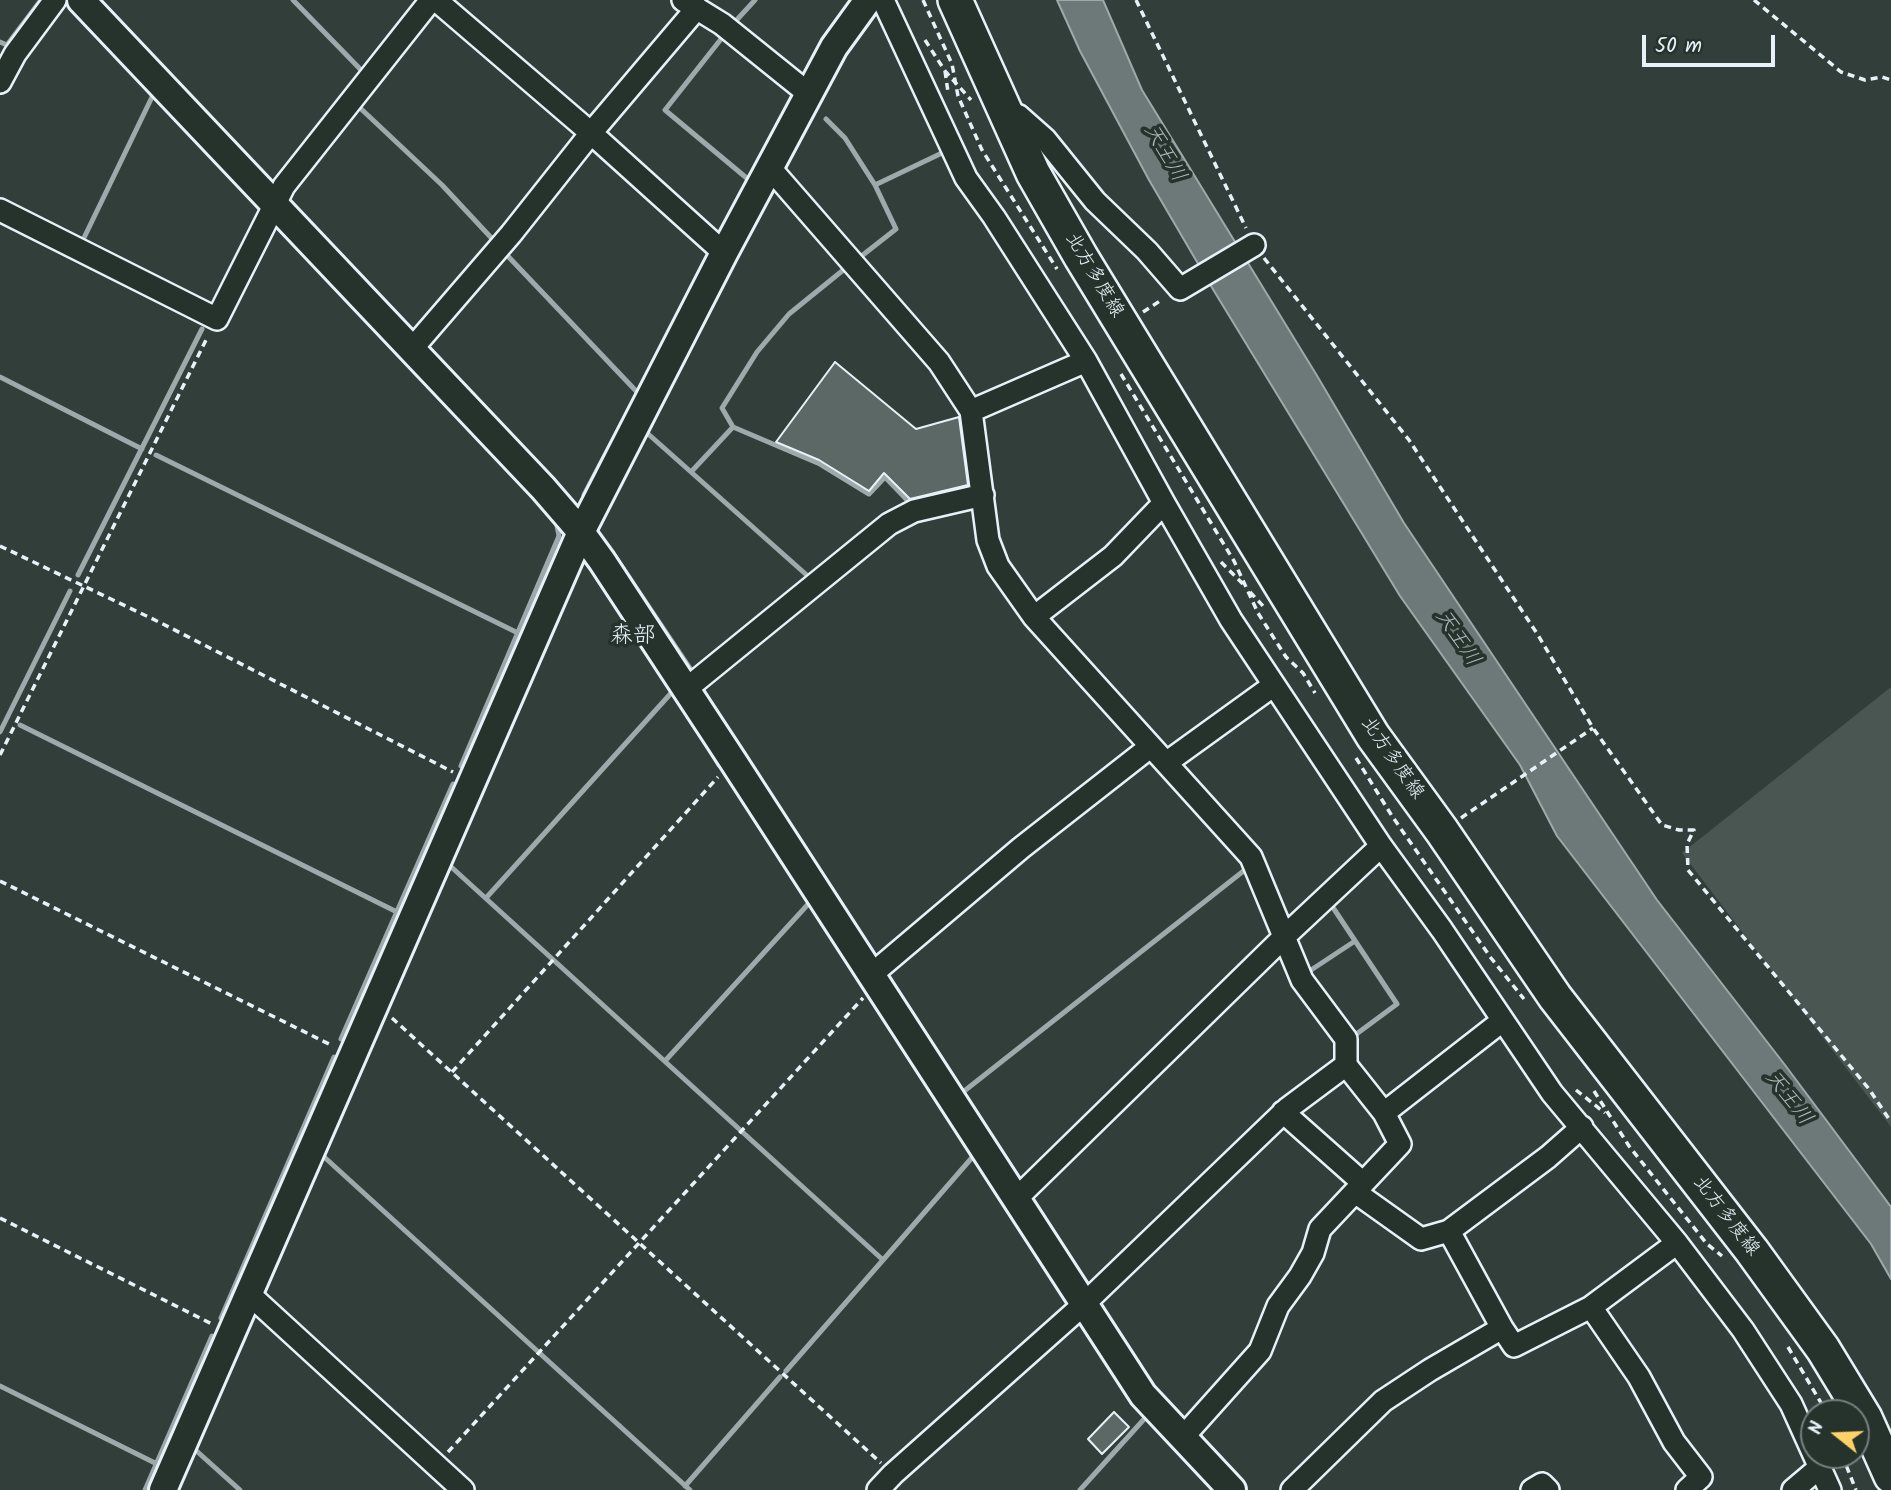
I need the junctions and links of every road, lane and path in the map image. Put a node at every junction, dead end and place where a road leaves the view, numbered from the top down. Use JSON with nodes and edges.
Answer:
{"nodes":[{"id":1,"x":55,"y":0,"type":"edge"},
{"id":2,"x":81,"y":0,"type":"edge"},
{"id":3,"x":433,"y":0,"type":"edge"},
{"id":4,"x":868,"y":0,"type":"edge"},
{"id":5,"x":883,"y":0,"type":"edge"},
{"id":6,"x":923,"y":0,"type":"edge"},
{"id":7,"x":955,"y":0,"type":"edge"},
{"id":8,"x":1136,"y":0,"type":"edge"},
{"id":9,"x":1754,"y":0,"type":"edge"},
{"id":10,"x":690,"y":4,"type":"edge"},
{"id":11,"x":919,"y":31,"type":"dead end"},
{"id":12,"x":1891,"y":80,"type":"edge"},
{"id":13,"x":955,"y":81,"type":"junction"},
{"id":14,"x":0,"y":82,"type":"edge"},
{"id":15,"x":809,"y":94,"type":"junction"},
{"id":16,"x":972,"y":102,"type":"dead end"},
{"id":17,"x":1006,"y":111,"type":"junction"},
{"id":18,"x":591,"y":133,"type":"junction"},
{"id":19,"x":770,"y":169,"type":"junction"},
{"id":20,"x":274,"y":204,"type":"junction"},
{"id":21,"x":0,"y":211,"type":"edge"},
{"id":22,"x":1254,"y":245,"type":"junction"},
{"id":23,"x":724,"y":253,"type":"junction"},
{"id":24,"x":1189,"y":284,"type":"junction"},
{"id":25,"x":217,"y":319,"type":"junction"},
{"id":26,"x":1122,"y":325,"type":"junction"},
{"id":27,"x":411,"y":350,"type":"junction"},
{"id":28,"x":1086,"y":361,"type":"junction"},
{"id":29,"x":971,"y":411,"type":"junction"},
{"id":30,"x":983,"y":495,"type":"junction"},
{"id":31,"x":1164,"y":503,"type":"junction"},
{"id":32,"x":581,"y":532,"type":"junction"},
{"id":33,"x":0,"y":546,"type":"edge"},
{"id":34,"x":1218,"y":558,"type":"dead end"},
{"id":35,"x":82,"y":587,"type":"junction"},
{"id":36,"x":1269,"y":613,"type":"dead end"},
{"id":37,"x":1034,"y":617,"type":"junction"},
{"id":38,"x":1274,"y":685,"type":"junction"},
{"id":39,"x":685,"y":690,"type":"junction"},
{"id":40,"x":1593,"y":728,"type":"junction"},
{"id":41,"x":1150,"y":747,"type":"junction"},
{"id":42,"x":0,"y":755,"type":"edge"},
{"id":43,"x":733,"y":761,"type":"junction"},
{"id":44,"x":1166,"y":763,"type":"junction"},
{"id":45,"x":471,"y":781,"type":"junction"},
{"id":46,"x":1442,"y":831,"type":"junction"},
{"id":47,"x":1381,"y":846,"type":"junction"},
{"id":48,"x":0,"y":881,"type":"edge"},
{"id":49,"x":1284,"y":936,"type":"junction"},
{"id":50,"x":874,"y":979,"type":"junction"},
{"id":51,"x":375,"y":1002,"type":"junction"},
{"id":52,"x":1502,"y":1021,"type":"junction"},
{"id":53,"x":351,"y":1055,"type":"junction"},
{"id":54,"x":1346,"y":1065,"type":"junction"},
{"id":55,"x":452,"y":1072,"type":"junction"},
{"id":56,"x":1571,"y":1086,"type":"dead end"},
{"id":57,"x":1283,"y":1112,"type":"junction"},
{"id":58,"x":1384,"y":1113,"type":"junction"},
{"id":59,"x":1891,"y":1122,"type":"edge"},
{"id":60,"x":1623,"y":1125,"type":"dead end"},
{"id":61,"x":1582,"y":1127,"type":"junction"},
{"id":62,"x":1359,"y":1187,"type":"junction"},
{"id":63,"x":1017,"y":1198,"type":"junction"},
{"id":64,"x":0,"y":1218,"type":"edge"},
{"id":65,"x":1449,"y":1231,"type":"junction"},
{"id":66,"x":1678,"y":1243,"type":"junction"},
{"id":67,"x":639,"y":1244,"type":"junction"},
{"id":68,"x":248,"y":1293,"type":"junction"},
{"id":69,"x":1083,"y":1305,"type":"junction"},
{"id":70,"x":1591,"y":1307,"type":"junction"},
{"id":71,"x":1502,"y":1328,"type":"junction"},
{"id":72,"x":231,"y":1334,"type":"junction"},
{"id":73,"x":1800,"y":1425,"type":"edge"},
{"id":74,"x":1183,"y":1437,"type":"junction"},
{"id":75,"x":436,"y":1466,"type":"junction"},
{"id":76,"x":1818,"y":1469,"type":"edge"},
{"id":77,"x":1820,"y":1469,"type":"edge"},
{"id":78,"x":1848,"y":1469,"type":"edge"},
{"id":79,"x":893,"y":1474,"type":"junction"},
{"id":80,"x":1891,"y":1476,"type":"edge"},
{"id":81,"x":163,"y":1490,"type":"edge"},
{"id":82,"x":463,"y":1490,"type":"edge"},
{"id":83,"x":878,"y":1490,"type":"edge"},
{"id":84,"x":1232,"y":1490,"type":"edge"},
{"id":85,"x":1292,"y":1490,"type":"edge"},
{"id":86,"x":1532,"y":1490,"type":"edge"},
{"id":87,"x":1548,"y":1490,"type":"edge"},
{"id":88,"x":1687,"y":1490,"type":"edge"},
{"id":89,"x":1793,"y":1490,"type":"edge"},
{"id":90,"x":1830,"y":1490,"type":"edge"},
{"id":91,"x":1856,"y":1490,"type":"edge"}],
"edges":[{"from":1,"to":14,"type":"street"},
{"from":2,"to":20,"type":"street"},
{"from":3,"to":18,"type":"street"},
{"from":3,"to":20,"type":"street"},
{"from":4,"to":15,"type":"street"},
{"from":5,"to":28,"type":"street"},
{"from":6,"to":13,"type":"path"},
{"from":7,"to":17,"type":"main road","name":"北方多度線"},
{"from":8,"to":22,"type":"path"},
{"from":9,"to":12,"type":"path"},
{"from":10,"to":15,"type":"street"},
{"from":10,"to":18,"type":"street"},
{"from":11,"to":13,"type":"path"},
{"from":13,"to":16,"type":"path"},
{"from":15,"to":19,"type":"street"},
{"from":17,"to":24,"type":"street"},
{"from":17,"to":26,"type":"main road","name":"北方多度線"},
{"from":18,"to":23,"type":"street"},
{"from":18,"to":27,"type":"street"},
{"from":19,"to":23,"type":"street"},
{"from":19,"to":29,"type":"street"},
{"from":20,"to":25,"type":"street"},
{"from":20,"to":27,"type":"street"},
{"from":21,"to":25,"type":"street"},
{"from":22,"to":24,"type":"street"},
{"from":22,"to":40,"type":"path"},
{"from":23,"to":32,"type":"street"},
{"from":24,"to":26,"type":"path"},
{"from":25,"to":35,"type":"path"},
{"from":26,"to":46,"type":"main road","name":"北方多度線"},
{"from":27,"to":32,"type":"street"},
{"from":28,"to":29,"type":"street"},
{"from":28,"to":31,"type":"street"},
{"from":29,"to":30,"type":"street"},
{"from":30,"to":37,"type":"street"},
{"from":30,"to":39,"type":"street"},
{"from":31,"to":37,"type":"street"},
{"from":31,"to":38,"type":"street"},
{"from":32,"to":39,"type":"street"},
{"from":32,"to":45,"type":"street"},
{"from":33,"to":35,"type":"path"},
{"from":34,"to":36,"type":"path"},
{"from":35,"to":42,"type":"path"},
{"from":35,"to":45,"type":"path"},
{"from":37,"to":41,"type":"street"},
{"from":38,"to":44,"type":"street"},
{"from":38,"to":47,"type":"street"},
{"from":39,"to":43,"type":"street"},
{"from":40,"to":46,"type":"path"},
{"from":40,"to":59,"type":"path"},
{"from":41,"to":44,"type":"street"},
{"from":41,"to":50,"type":"street"},
{"from":43,"to":50,"type":"street"},
{"from":43,"to":55,"type":"path"},
{"from":44,"to":49,"type":"street"},
{"from":45,"to":51,"type":"street"},
{"from":46,"to":80,"type":"main road","name":"北方多度線"},
{"from":47,"to":49,"type":"street"},
{"from":47,"to":52,"type":"street"},
{"from":48,"to":53,"type":"path"},
{"from":49,"to":54,"type":"street"},
{"from":49,"to":63,"type":"street"},
{"from":50,"to":63,"type":"street"},
{"from":50,"to":67,"type":"path"},
{"from":51,"to":53,"type":"street"},
{"from":51,"to":55,"type":"path"},
{"from":52,"to":58,"type":"street"},
{"from":52,"to":61,"type":"street"},
{"from":53,"to":68,"type":"street"},
{"from":54,"to":57,"type":"street"},
{"from":54,"to":58,"type":"street"},
{"from":55,"to":67,"type":"path"},
{"from":56,"to":60,"type":"path"},
{"from":57,"to":62,"type":"street"},
{"from":57,"to":69,"type":"street"},
{"from":58,"to":62,"type":"street"},
{"from":61,"to":65,"type":"street"},
{"from":61,"to":66,"type":"street"},
{"from":62,"to":65,"type":"street"},
{"from":62,"to":74,"type":"street"},
{"from":63,"to":69,"type":"street"},
{"from":64,"to":72,"type":"path"},
{"from":65,"to":71,"type":"street"},
{"from":66,"to":70,"type":"street"},
{"from":66,"to":73,"type":"street"},
{"from":67,"to":75,"type":"path"},
{"from":67,"to":79,"type":"path"},
{"from":68,"to":72,"type":"street"},
{"from":68,"to":75,"type":"street"},
{"from":69,"to":74,"type":"street"},
{"from":69,"to":79,"type":"street"},
{"from":70,"to":71,"type":"street"},
{"from":70,"to":88,"type":"street"},
{"from":71,"to":85,"type":"street"},
{"from":72,"to":81,"type":"street"},
{"from":74,"to":84,"type":"street"},
{"from":75,"to":82,"type":"street"},
{"from":76,"to":89,"type":"street"},
{"from":77,"to":90,"type":"street"},
{"from":78,"to":91,"type":"path"},
{"from":79,"to":83,"type":"street"},
{"from":86,"to":87,"type":"street"}]}
